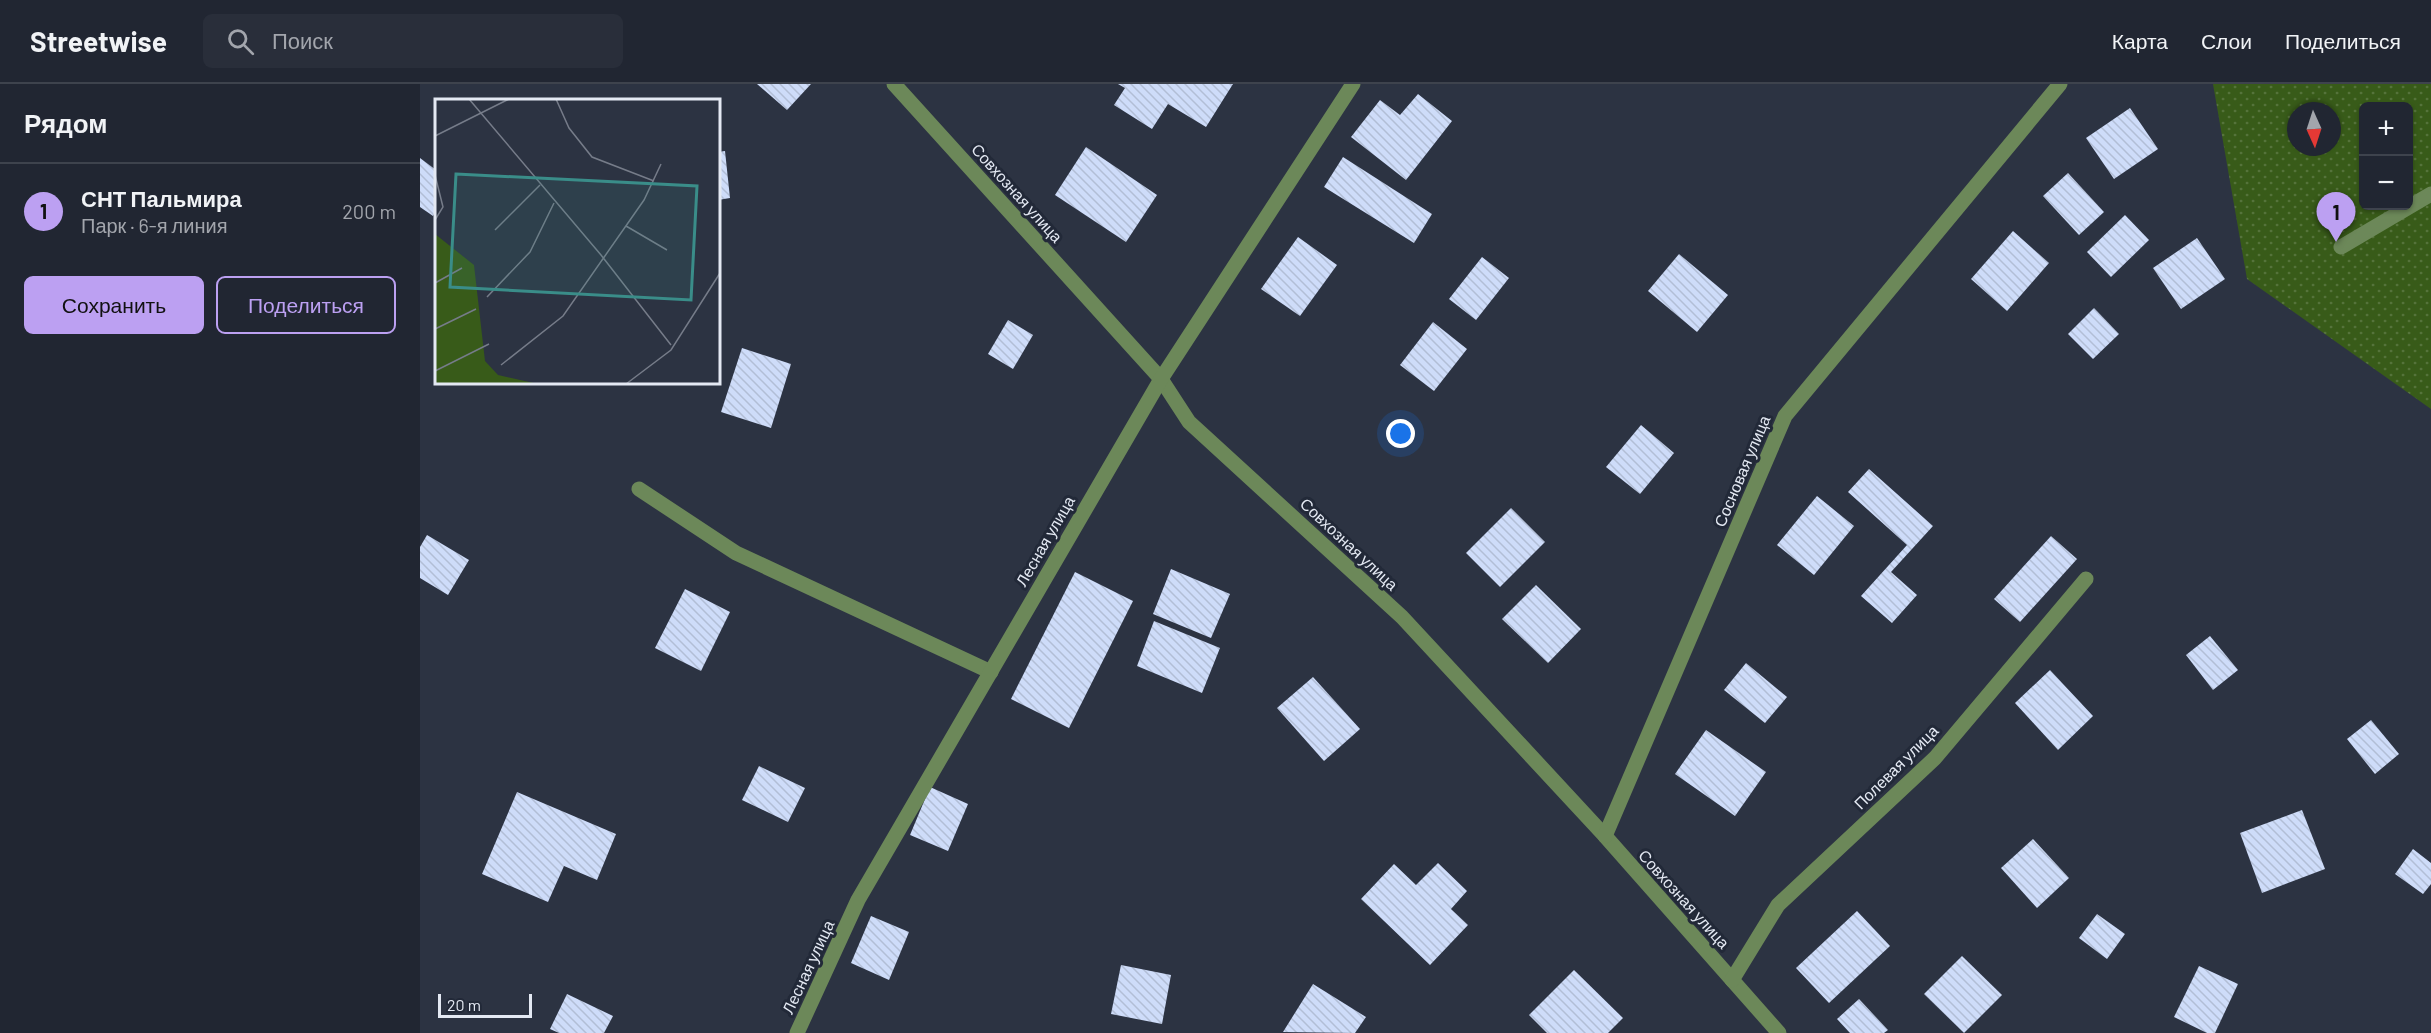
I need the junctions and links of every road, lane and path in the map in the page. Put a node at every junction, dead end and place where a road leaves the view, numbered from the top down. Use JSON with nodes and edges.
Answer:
{"nodes":[{"id":1,"x":894,"y":84,"type":"edge"},
{"id":2,"x":1353,"y":84,"type":"edge"},
{"id":3,"x":2060,"y":84,"type":"edge"},
{"id":4,"x":2431,"y":194,"type":"edge"},
{"id":5,"x":2341,"y":247,"type":"dead end"},
{"id":6,"x":1161,"y":379,"type":"junction"},
{"id":7,"x":639,"y":489,"type":"dead end"},
{"id":8,"x":2086,"y":579,"type":"dead end"},
{"id":9,"x":991,"y":672,"type":"junction"},
{"id":10,"x":1605,"y":836,"type":"junction"},
{"id":11,"x":1732,"y":980,"type":"junction"},
{"id":12,"x":797,"y":1033,"type":"edge"},
{"id":13,"x":1779,"y":1033,"type":"edge"}],
"edges":[{"from":1,"to":6,"type":"street","name":"Совхозная улица"},
{"from":2,"to":6,"type":"street","name":"Лесная улица"},
{"from":3,"to":10,"type":"street","name":"Сосновая улица"},
{"from":4,"to":5,"type":"street"},
{"from":6,"to":9,"type":"street","name":"Лесная улица"},
{"from":6,"to":10,"type":"street","name":"Совхозная улица"},
{"from":7,"to":9,"type":"street"},
{"from":8,"to":11,"type":"street","name":"Полевая улица"},
{"from":9,"to":12,"type":"street","name":"Лесная улица"},
{"from":10,"to":11,"type":"street","name":"Совхозная улица"},
{"from":11,"to":13,"type":"street","name":"Совхозная улица"}]}
